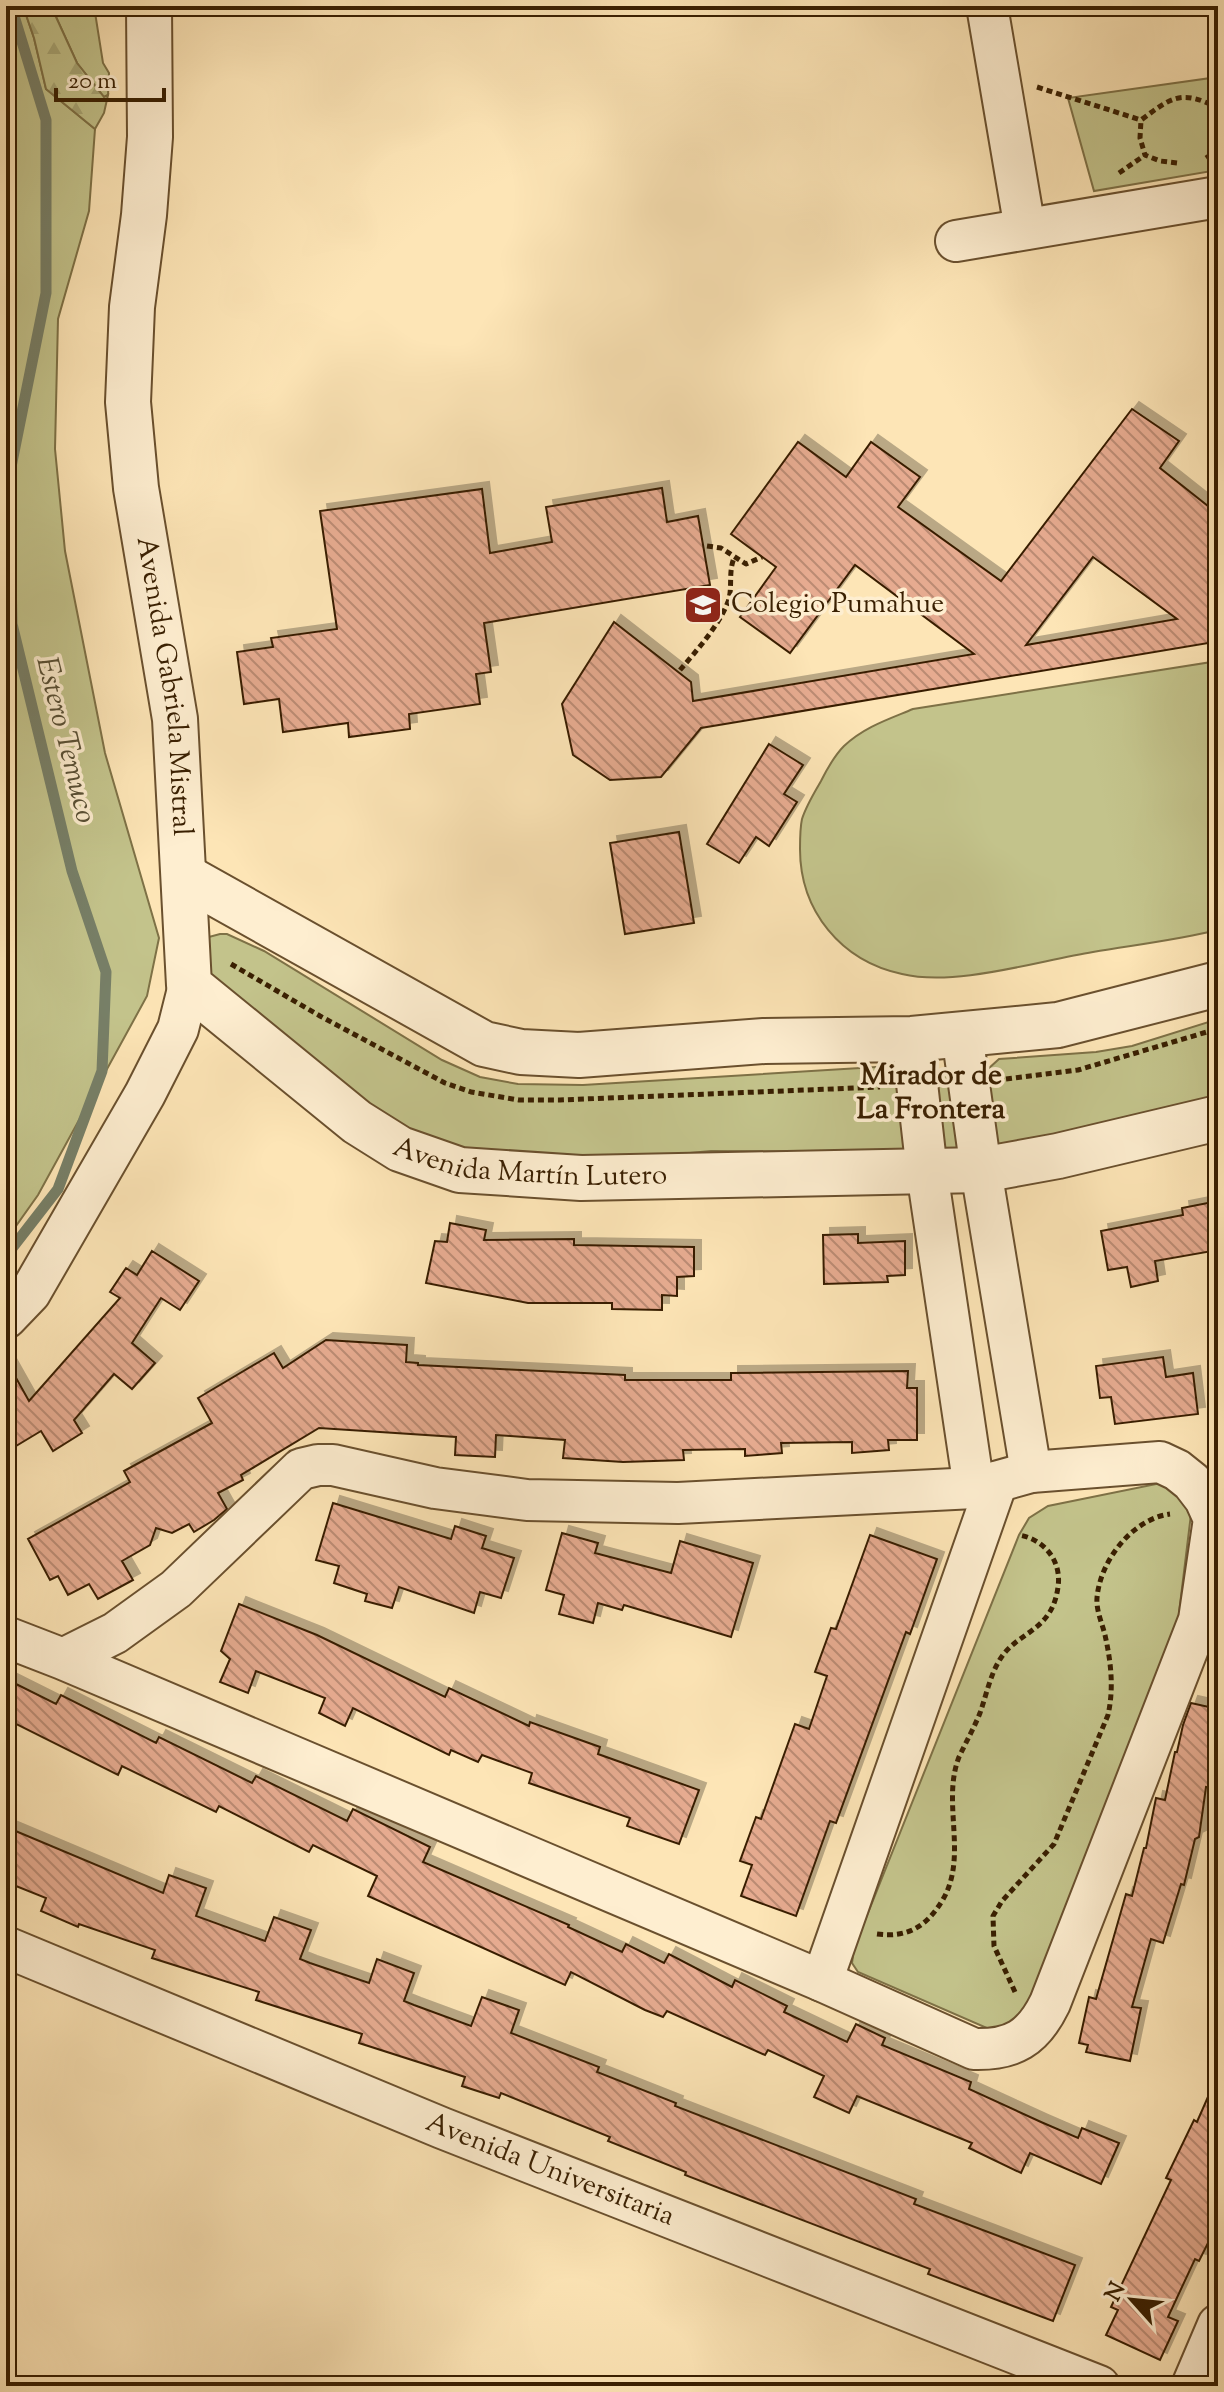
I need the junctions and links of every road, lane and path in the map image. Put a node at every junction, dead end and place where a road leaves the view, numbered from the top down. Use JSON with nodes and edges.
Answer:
{"nodes":[{"id":1,"x":149,"y":6,"type":"edge"},
{"id":2,"x":987,"y":6,"type":"edge"},
{"id":3,"x":998,"y":73,"type":"junction"},
{"id":4,"x":1218,"y":108,"type":"edge"},
{"id":5,"x":1141,"y":120,"type":"junction"},
{"id":6,"x":1218,"y":150,"type":"edge"},
{"id":7,"x":1200,"y":161,"type":"dead end"},
{"id":8,"x":1184,"y":164,"type":"dead end"},
{"id":9,"x":1218,"y":197,"type":"edge"},
{"id":10,"x":1025,"y":229,"type":"junction"},
{"id":11,"x":956,"y":241,"type":"dead end"},
{"id":12,"x":707,"y":546,"type":"dead end"},
{"id":13,"x":762,"y":557,"type":"dead end"},
{"id":14,"x":734,"y":558,"type":"junction"},
{"id":15,"x":680,"y":670,"type":"dead end"},
{"id":16,"x":184,"y":876,"type":"junction"},
{"id":17,"x":1218,"y":984,"type":"edge"},
{"id":18,"x":189,"y":985,"type":"junction"},
{"id":19,"x":962,"y":1034,"type":"junction"},
{"id":20,"x":912,"y":1039,"type":"junction"},
{"id":21,"x":1218,"y":1118,"type":"edge"},
{"id":22,"x":981,"y":1170,"type":"junction"},
{"id":23,"x":927,"y":1172,"type":"junction"},
{"id":24,"x":6,"y":1318,"type":"edge"},
{"id":25,"x":996,"y":1490,"type":"junction"},
{"id":26,"x":1214,"y":1519,"type":"junction"},
{"id":27,"x":8,"y":1636,"type":"edge"},
{"id":28,"x":63,"y":1659,"type":"junction"},
{"id":29,"x":840,"y":1928,"type":"junction"},
{"id":30,"x":6,"y":1947,"type":"edge"},
{"id":31,"x":822,"y":1981,"type":"junction"},
{"id":32,"x":1046,"y":2012,"type":"junction"},
{"id":33,"x":1218,"y":2325,"type":"edge"},
{"id":34,"x":1099,"y":2386,"type":"edge"},
{"id":35,"x":1192,"y":2386,"type":"edge"}],
"edges":[{"from":1,"to":16,"type":"street","name":"Avenida Gabriela Mistral"},
{"from":2,"to":3,"type":"street"},
{"from":3,"to":5,"type":"path"},
{"from":3,"to":10,"type":"street"},
{"from":4,"to":5,"type":"path"},
{"from":5,"to":8,"type":"path"},
{"from":6,"to":7,"type":"path"},
{"from":9,"to":10,"type":"street"},
{"from":10,"to":11,"type":"street"},
{"from":12,"to":14,"type":"path"},
{"from":13,"to":14,"type":"path"},
{"from":14,"to":15,"type":"path"},
{"from":16,"to":18,"type":"street","name":"Avenida Gabriela Mistral"},
{"from":16,"to":20,"type":"street"},
{"from":17,"to":19,"type":"street"},
{"from":18,"to":23,"type":"street","name":"Avenida Martín Lutero"},
{"from":18,"to":24,"type":"street","name":"Avenida Gabriela Mistral"},
{"from":19,"to":20,"type":"street"},
{"from":19,"to":22,"type":"street"},
{"from":20,"to":23,"type":"street"},
{"from":21,"to":22,"type":"street","name":"Avenida Martín Lutero"},
{"from":22,"to":23,"type":"street","name":"Avenida Martín Lutero"},
{"from":22,"to":25,"type":"street"},
{"from":23,"to":25,"type":"street"},
{"from":25,"to":26,"type":"street"},
{"from":25,"to":28,"type":"street"},
{"from":25,"to":29,"type":"street"},
{"from":25,"to":29,"type":"path"},
{"from":26,"to":32,"type":"street"},
{"from":26,"to":32,"type":"path"},
{"from":27,"to":28,"type":"street"},
{"from":28,"to":31,"type":"street"},
{"from":29,"to":31,"type":"street"},
{"from":30,"to":34,"type":"street","name":"Avenida Universitaria"},
{"from":31,"to":32,"type":"street"},
{"from":33,"to":35,"type":"street"}]}
